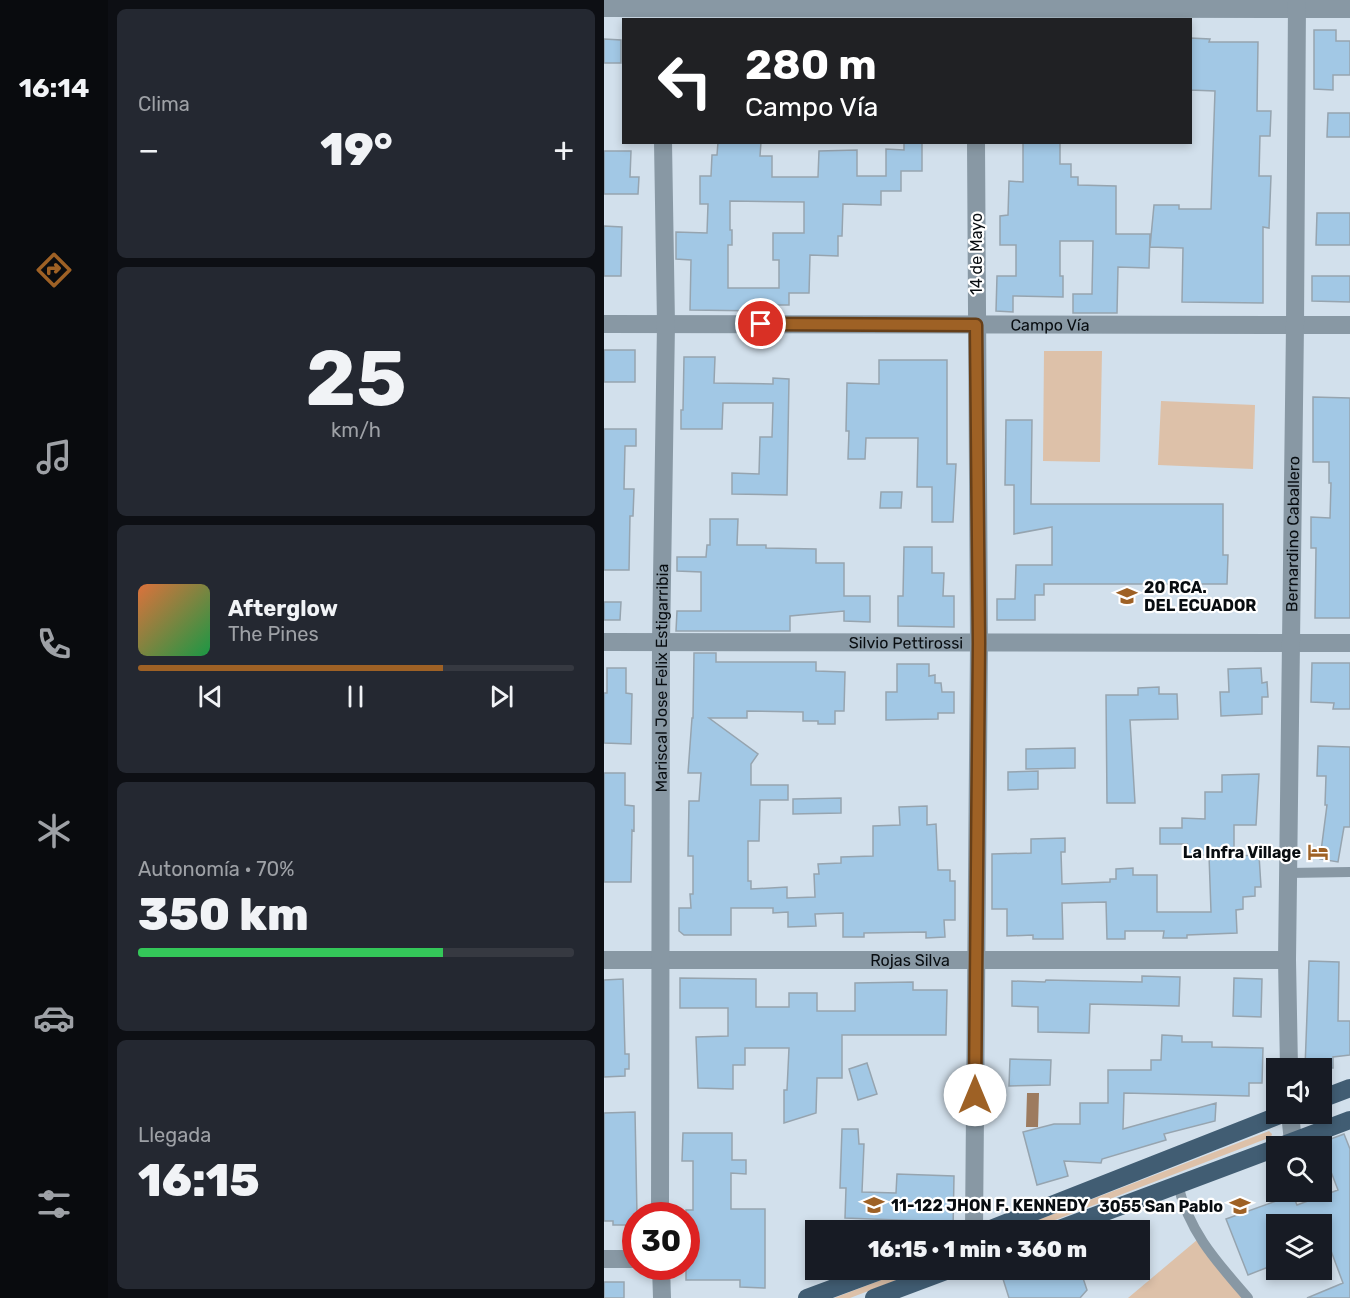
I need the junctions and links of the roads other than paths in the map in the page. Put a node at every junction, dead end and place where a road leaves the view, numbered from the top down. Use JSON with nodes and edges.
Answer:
{"nodes":[{"id":1,"x":1297,"y":5,"type":"edge"},
{"id":2,"x":604,"y":8,"type":"edge"},
{"id":3,"x":662,"y":9,"type":"edge"},
{"id":4,"x":976,"y":9,"type":"edge"},
{"id":5,"x":1350,"y":9,"type":"edge"},
{"id":6,"x":663,"y":144,"type":"edge"},
{"id":7,"x":976,"y":144,"type":"edge"},
{"id":8,"x":604,"y":324,"type":"edge"},
{"id":9,"x":666,"y":324,"type":"junction"},
{"id":10,"x":976,"y":325,"type":"junction"},
{"id":11,"x":1295,"y":325,"type":"junction"},
{"id":12,"x":1350,"y":325,"type":"edge"},
{"id":13,"x":604,"y":642,"type":"edge"},
{"id":14,"x":661,"y":642,"type":"junction"},
{"id":15,"x":979,"y":643,"type":"junction"},
{"id":16,"x":1292,"y":643,"type":"junction"},
{"id":17,"x":1350,"y":643,"type":"edge"},
{"id":18,"x":1350,"y":872,"type":"edge"},
{"id":19,"x":1288,"y":873,"type":"junction"},
{"id":20,"x":604,"y":960,"type":"edge"},
{"id":21,"x":660,"y":960,"type":"junction"},
{"id":22,"x":975,"y":960,"type":"junction"},
{"id":23,"x":1287,"y":960,"type":"junction"},
{"id":24,"x":1289,"y":1058,"type":"edge"},
{"id":25,"x":1350,"y":1088,"type":"edge"},
{"id":26,"x":1332,"y":1095,"type":"edge"},
{"id":27,"x":1266,"y":1120,"type":"edge"},
{"id":28,"x":1350,"y":1120,"type":"edge"},
{"id":29,"x":1307,"y":1136,"type":"edge"},
{"id":30,"x":1266,"y":1151,"type":"edge"},
{"id":31,"x":1178,"y":1185,"type":"junction"},
{"id":32,"x":660,"y":1202,"type":"edge"},
{"id":33,"x":974,"y":1220,"type":"edge"},
{"id":34,"x":1013,"y":1220,"type":"edge"},
{"id":35,"x":1084,"y":1220,"type":"edge"},
{"id":36,"x":622,"y":1259,"type":"edge"},
{"id":37,"x":604,"y":1260,"type":"edge"},
{"id":38,"x":661,"y":1280,"type":"edge"},
{"id":39,"x":856,"y":1280,"type":"edge"},
{"id":40,"x":922,"y":1280,"type":"edge"},
{"id":41,"x":662,"y":1298,"type":"edge"},
{"id":42,"x":808,"y":1298,"type":"edge"},
{"id":43,"x":874,"y":1298,"type":"edge"},
{"id":44,"x":1248,"y":1298,"type":"edge"}],
"edges":[{"from":1,"to":4,"type":"street"},
{"from":1,"to":5,"type":"street"},
{"from":1,"to":11,"type":"street","name":"Bernardino Caballero"},
{"from":2,"to":3,"type":"street"},
{"from":3,"to":4,"type":"street"},
{"from":6,"to":9,"type":"street","name":"Mariscal Jose Felix Estigarribia"},
{"from":7,"to":10,"type":"street","name":"14 de Mayo"},
{"from":8,"to":9,"type":"street","name":"Campo Vía"},
{"from":9,"to":10,"type":"street","name":"Campo Vía"},
{"from":9,"to":14,"type":"street","name":"Mariscal Jose Felix Estigarribia"},
{"from":10,"to":11,"type":"street","name":"Campo Vía"},
{"from":10,"to":15,"type":"street","name":"14 de Mayo"},
{"from":11,"to":12,"type":"street","name":"Campo Vía"},
{"from":11,"to":16,"type":"street","name":"Bernardino Caballero"},
{"from":13,"to":14,"type":"street","name":"Silvio Pettirossi"},
{"from":14,"to":15,"type":"street","name":"Silvio Pettirossi"},
{"from":14,"to":21,"type":"street","name":"Mariscal Jose Felix Estigarribia"},
{"from":15,"to":16,"type":"street","name":"Silvio Pettirossi"},
{"from":15,"to":22,"type":"street","name":"14 de Mayo"},
{"from":16,"to":17,"type":"street","name":"Silvio Pettirossi"},
{"from":16,"to":19,"type":"street","name":"Bernardino Caballero"},
{"from":18,"to":19,"type":"lane"},
{"from":19,"to":23,"type":"street","name":"Bernardino Caballero"},
{"from":20,"to":21,"type":"street","name":"Rojas Silva"},
{"from":21,"to":22,"type":"street","name":"Rojas Silva"},
{"from":21,"to":32,"type":"street","name":"Mariscal Jose Felix Estigarribia"},
{"from":22,"to":23,"type":"street","name":"Rojas Silva"},
{"from":22,"to":33,"type":"street","name":"14 de Mayo"},
{"from":23,"to":24,"type":"street","name":"Bernardino Caballero"},
{"from":25,"to":26,"type":"main road"},
{"from":27,"to":34,"type":"main road"},
{"from":28,"to":29,"type":"main road"},
{"from":30,"to":31,"type":"main road"},
{"from":31,"to":35,"type":"main road"},
{"from":31,"to":44,"type":"lane"},
{"from":36,"to":37,"type":"street"},
{"from":38,"to":41,"type":"street"},
{"from":39,"to":42,"type":"main road"},
{"from":40,"to":43,"type":"main road"}]}
